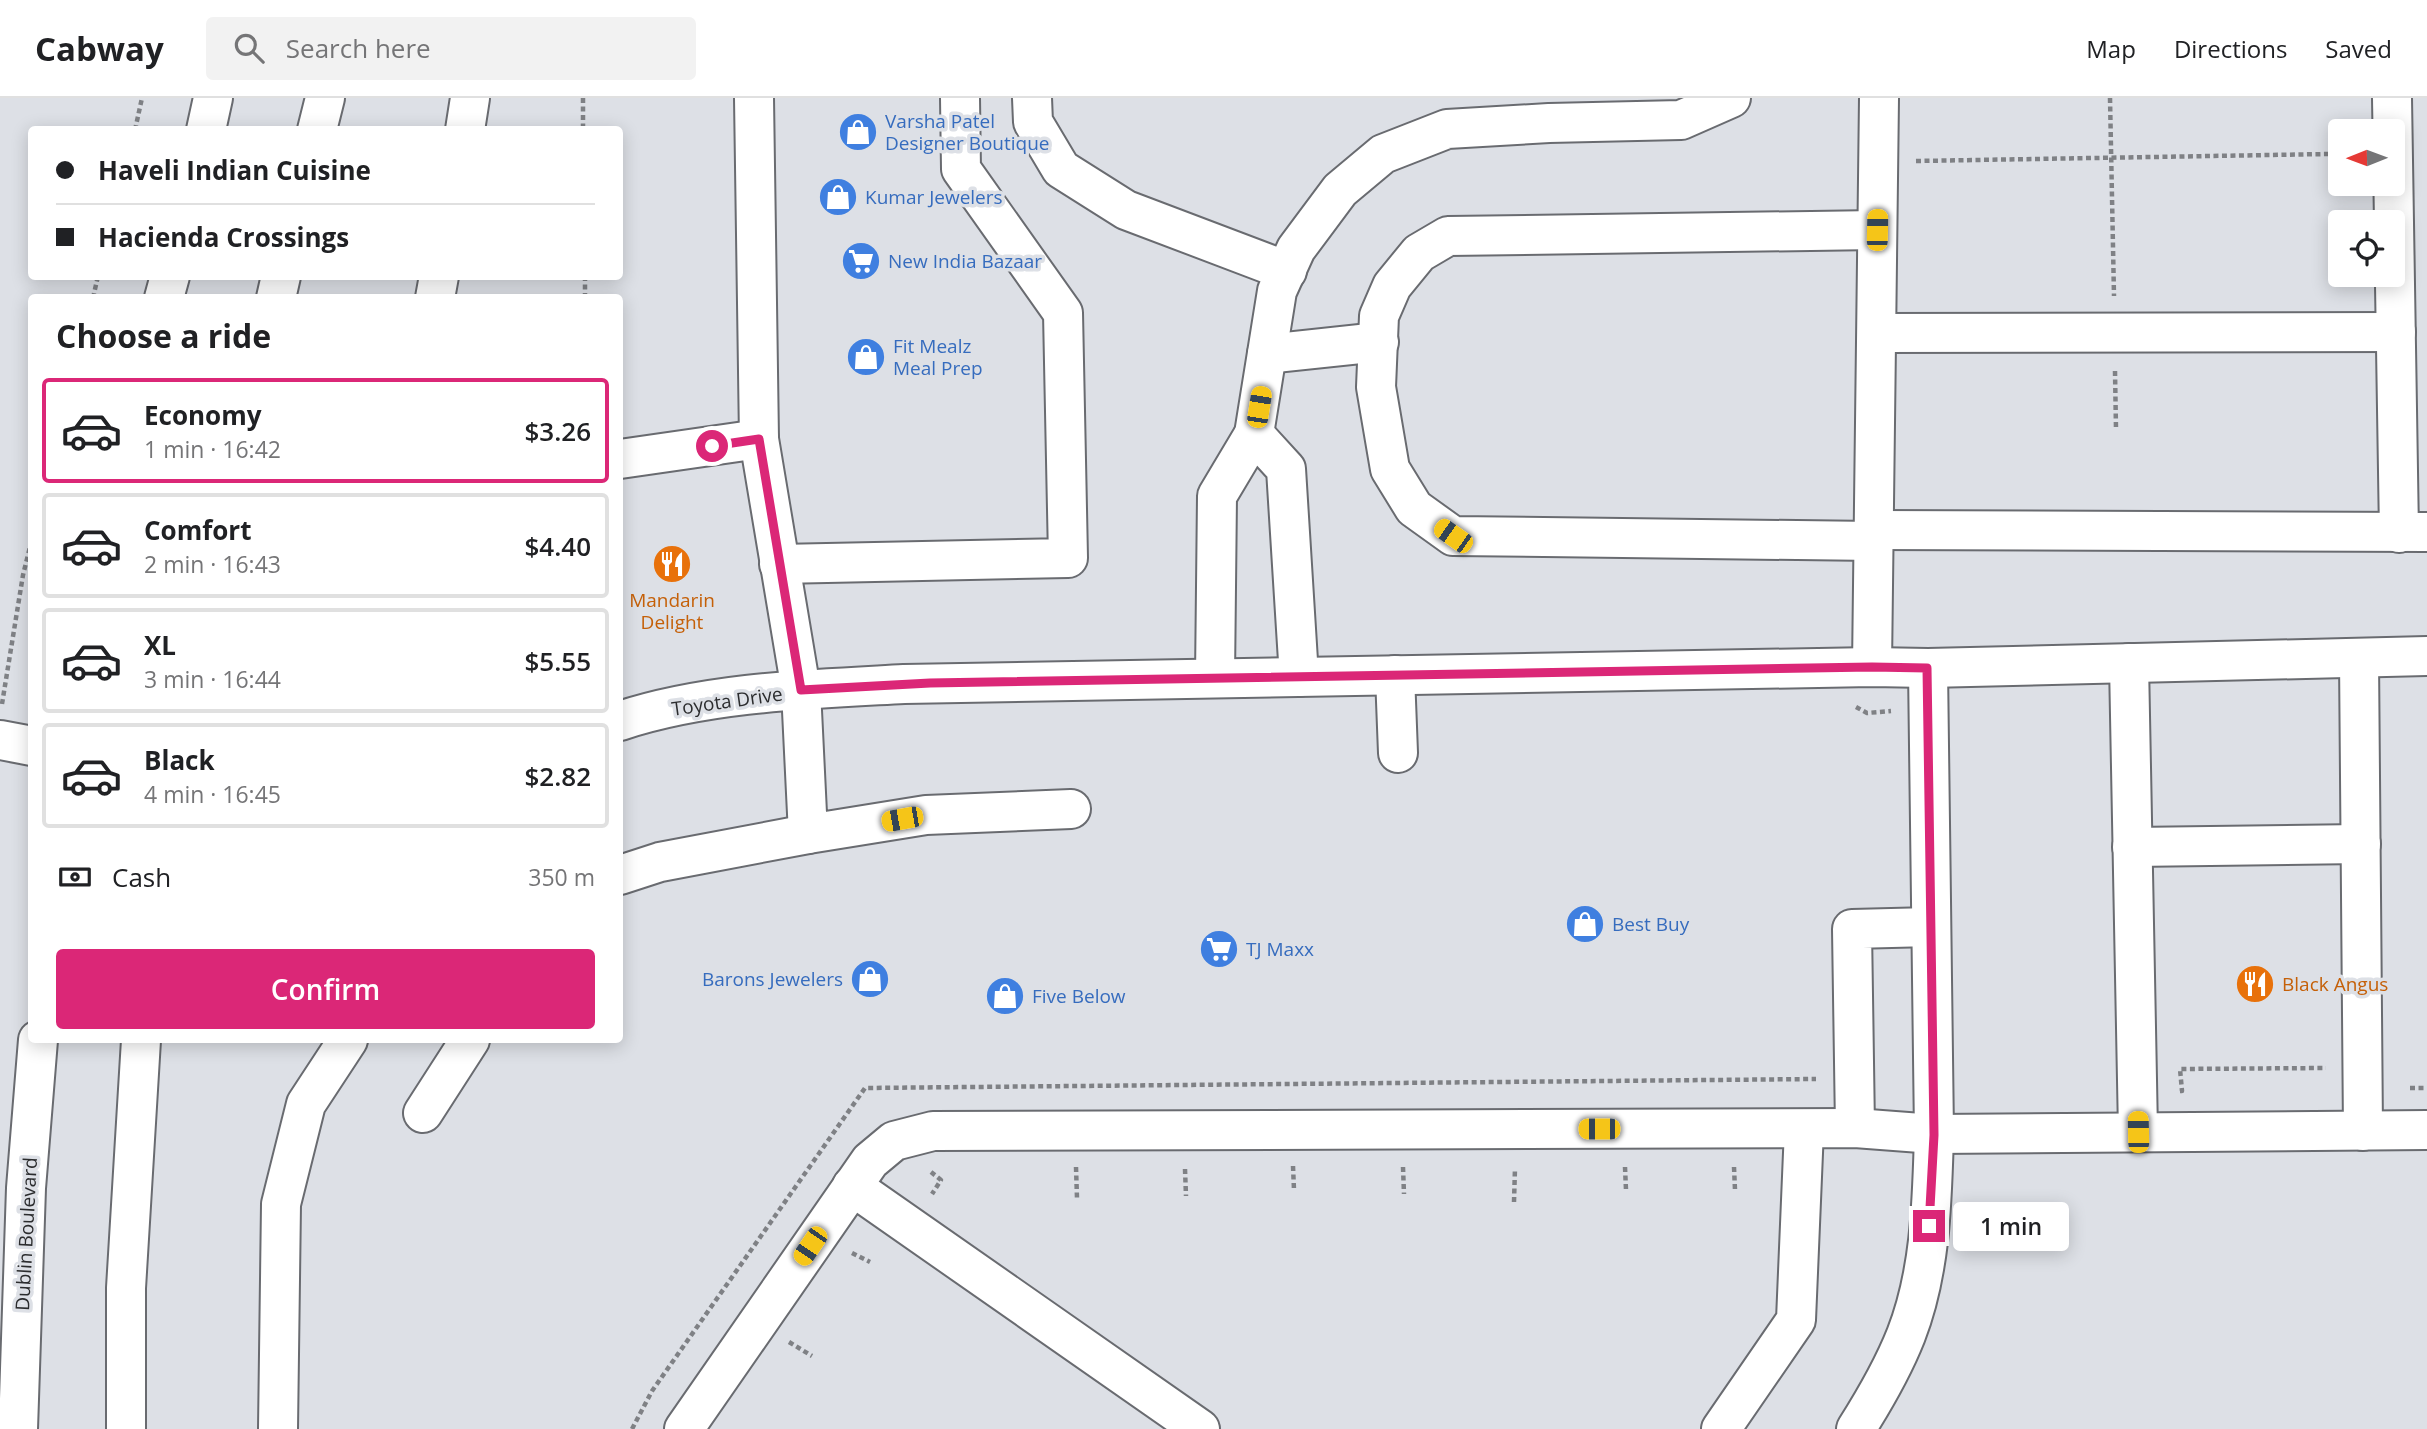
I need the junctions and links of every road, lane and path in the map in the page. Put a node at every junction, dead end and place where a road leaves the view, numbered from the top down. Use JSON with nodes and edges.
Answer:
{"nodes":[{"id":1,"x":142,"y":98,"type":"edge"},
{"id":2,"x":213,"y":98,"type":"edge"},
{"id":3,"x":325,"y":98,"type":"edge"},
{"id":4,"x":470,"y":98,"type":"edge"},
{"id":5,"x":583,"y":98,"type":"edge"},
{"id":6,"x":754,"y":98,"type":"edge"},
{"id":7,"x":960,"y":98,"type":"edge"},
{"id":8,"x":1032,"y":98,"type":"edge"},
{"id":9,"x":1476,"y":98,"type":"edge"},
{"id":10,"x":1731,"y":98,"type":"edge"},
{"id":11,"x":1879,"y":98,"type":"edge"},
{"id":12,"x":2110,"y":98,"type":"edge"},
{"id":13,"x":2392,"y":98,"type":"edge"},
{"id":14,"x":136,"y":126,"type":"edge"},
{"id":15,"x":207,"y":126,"type":"edge"},
{"id":16,"x":318,"y":126,"type":"edge"},
{"id":17,"x":466,"y":126,"type":"edge"},
{"id":18,"x":583,"y":126,"type":"edge"},
{"id":19,"x":1447,"y":129,"type":"junction"},
{"id":20,"x":2328,"y":154,"type":"edge"},
{"id":21,"x":2111,"y":158,"type":"junction"},
{"id":22,"x":1908,"y":161,"type":"dead end"},
{"id":23,"x":1877,"y":230,"type":"junction"},
{"id":24,"x":2113,"y":269,"type":"dead end"},
{"id":25,"x":1287,"y":271,"type":"junction"},
{"id":26,"x":2396,"y":332,"type":"junction"},
{"id":27,"x":1877,"y":333,"type":"junction"},
{"id":28,"x":1379,"y":342,"type":"junction"},
{"id":29,"x":1267,"y":355,"type":"junction"},
{"id":30,"x":1255,"y":434,"type":"junction"},
{"id":31,"x":759,"y":439,"type":"junction"},
{"id":32,"x":623,"y":459,"type":"edge"},
{"id":33,"x":2413,"y":533,"type":"edge"},
{"id":34,"x":1874,"y":535,"type":"junction"},
{"id":35,"x":28,"y":556,"type":"edge"},
{"id":36,"x":779,"y":564,"type":"junction"},
{"id":37,"x":2359,"y":658,"type":"junction"},
{"id":38,"x":2129,"y":663,"type":"junction"},
{"id":39,"x":2423,"y":666,"type":"edge"},
{"id":40,"x":1872,"y":667,"type":"junction"},
{"id":41,"x":1927,"y":668,"type":"junction"},
{"id":42,"x":1395,"y":675,"type":"junction"},
{"id":43,"x":1299,"y":677,"type":"junction"},
{"id":44,"x":1215,"y":678,"type":"junction"},
{"id":45,"x":801,"y":690,"type":"junction"},
{"id":46,"x":623,"y":720,"type":"edge"},
{"id":47,"x":1,"y":725,"type":"edge"},
{"id":48,"x":28,"y":743,"type":"edge"},
{"id":49,"x":1398,"y":753,"type":"dead end"},
{"id":50,"x":1071,"y":809,"type":"dead end"},
{"id":51,"x":808,"y":834,"type":"junction"},
{"id":52,"x":2361,"y":844,"type":"junction"},
{"id":53,"x":2133,"y":847,"type":"junction"},
{"id":54,"x":623,"y":874,"type":"edge"},
{"id":55,"x":1931,"y":927,"type":"junction"},
{"id":56,"x":38,"y":1043,"type":"edge"},
{"id":57,"x":141,"y":1043,"type":"edge"},
{"id":58,"x":346,"y":1043,"type":"edge"},
{"id":59,"x":468,"y":1043,"type":"edge"},
{"id":60,"x":2427,"y":1088,"type":"edge"},
{"id":61,"x":2363,"y":1090,"type":"junction"},
{"id":62,"x":2137,"y":1091,"type":"junction"},
{"id":63,"x":423,"y":1114,"type":"dead end"},
{"id":64,"x":1855,"y":1128,"type":"junction"},
{"id":65,"x":1804,"y":1129,"type":"junction"},
{"id":66,"x":2363,"y":1130,"type":"junction"},
{"id":67,"x":2427,"y":1130,"type":"edge"},
{"id":68,"x":2138,"y":1132,"type":"junction"},
{"id":69,"x":1934,"y":1135,"type":"junction"},
{"id":70,"x":852,"y":1186,"type":"junction"},
{"id":71,"x":18,"y":1429,"type":"edge"},
{"id":72,"x":126,"y":1429,"type":"edge"},
{"id":73,"x":278,"y":1429,"type":"edge"},
{"id":74,"x":684,"y":1429,"type":"edge"},
{"id":75,"x":1200,"y":1429,"type":"edge"},
{"id":76,"x":1721,"y":1429,"type":"edge"},
{"id":77,"x":1856,"y":1429,"type":"edge"}],
"edges":[{"from":1,"to":14,"type":"path"},
{"from":2,"to":15,"type":"street"},
{"from":3,"to":16,"type":"street"},
{"from":4,"to":17,"type":"street"},
{"from":5,"to":18,"type":"path"},
{"from":6,"to":31,"type":"street"},
{"from":7,"to":36,"type":"street"},
{"from":8,"to":25,"type":"street"},
{"from":9,"to":19,"type":"street"},
{"from":10,"to":19,"type":"street"},
{"from":11,"to":23,"type":"street"},
{"from":12,"to":21,"type":"path"},
{"from":13,"to":26,"type":"street"},
{"from":19,"to":25,"type":"street"},
{"from":20,"to":21,"type":"path"},
{"from":21,"to":22,"type":"path"},
{"from":21,"to":24,"type":"path"},
{"from":23,"to":27,"type":"street"},
{"from":23,"to":28,"type":"street"},
{"from":25,"to":29,"type":"street"},
{"from":26,"to":27,"type":"street"},
{"from":26,"to":33,"type":"street"},
{"from":27,"to":34,"type":"street"},
{"from":28,"to":29,"type":"street"},
{"from":28,"to":34,"type":"street"},
{"from":29,"to":30,"type":"street"},
{"from":30,"to":43,"type":"street"},
{"from":30,"to":44,"type":"street"},
{"from":31,"to":32,"type":"street"},
{"from":31,"to":36,"type":"street"},
{"from":33,"to":34,"type":"street"},
{"from":34,"to":40,"type":"street"},
{"from":35,"to":47,"type":"path"},
{"from":36,"to":45,"type":"street"},
{"from":37,"to":38,"type":"street","name":"Toyota Drive"},
{"from":37,"to":39,"type":"street","name":"Toyota Drive"},
{"from":37,"to":52,"type":"street"},
{"from":38,"to":41,"type":"street","name":"Toyota Drive"},
{"from":38,"to":53,"type":"street"},
{"from":40,"to":41,"type":"street","name":"Toyota Drive"},
{"from":40,"to":42,"type":"street","name":"Toyota Drive"},
{"from":41,"to":55,"type":"street"},
{"from":42,"to":43,"type":"street","name":"Toyota Drive"},
{"from":42,"to":49,"type":"street"},
{"from":43,"to":44,"type":"street","name":"Toyota Drive"},
{"from":44,"to":45,"type":"street","name":"Toyota Drive"},
{"from":45,"to":46,"type":"street","name":"Toyota Drive"},
{"from":45,"to":51,"type":"street"},
{"from":47,"to":48,"type":"street"},
{"from":50,"to":51,"type":"street"},
{"from":51,"to":54,"type":"street"},
{"from":52,"to":53,"type":"street"},
{"from":52,"to":61,"type":"street"},
{"from":53,"to":62,"type":"street"},
{"from":55,"to":64,"type":"street"},
{"from":55,"to":69,"type":"street"},
{"from":56,"to":71,"type":"street","name":"Dublin Boulevard"},
{"from":57,"to":72,"type":"street"},
{"from":58,"to":73,"type":"street"},
{"from":59,"to":63,"type":"street"},
{"from":60,"to":61,"type":"path"},
{"from":61,"to":62,"type":"path"},
{"from":61,"to":66,"type":"street"},
{"from":62,"to":68,"type":"street"},
{"from":64,"to":65,"type":"street"},
{"from":64,"to":69,"type":"street"},
{"from":65,"to":70,"type":"street"},
{"from":65,"to":76,"type":"street"},
{"from":66,"to":67,"type":"street"},
{"from":66,"to":68,"type":"street"},
{"from":68,"to":69,"type":"street"},
{"from":69,"to":77,"type":"street"},
{"from":70,"to":74,"type":"street"},
{"from":70,"to":75,"type":"street"}]}
